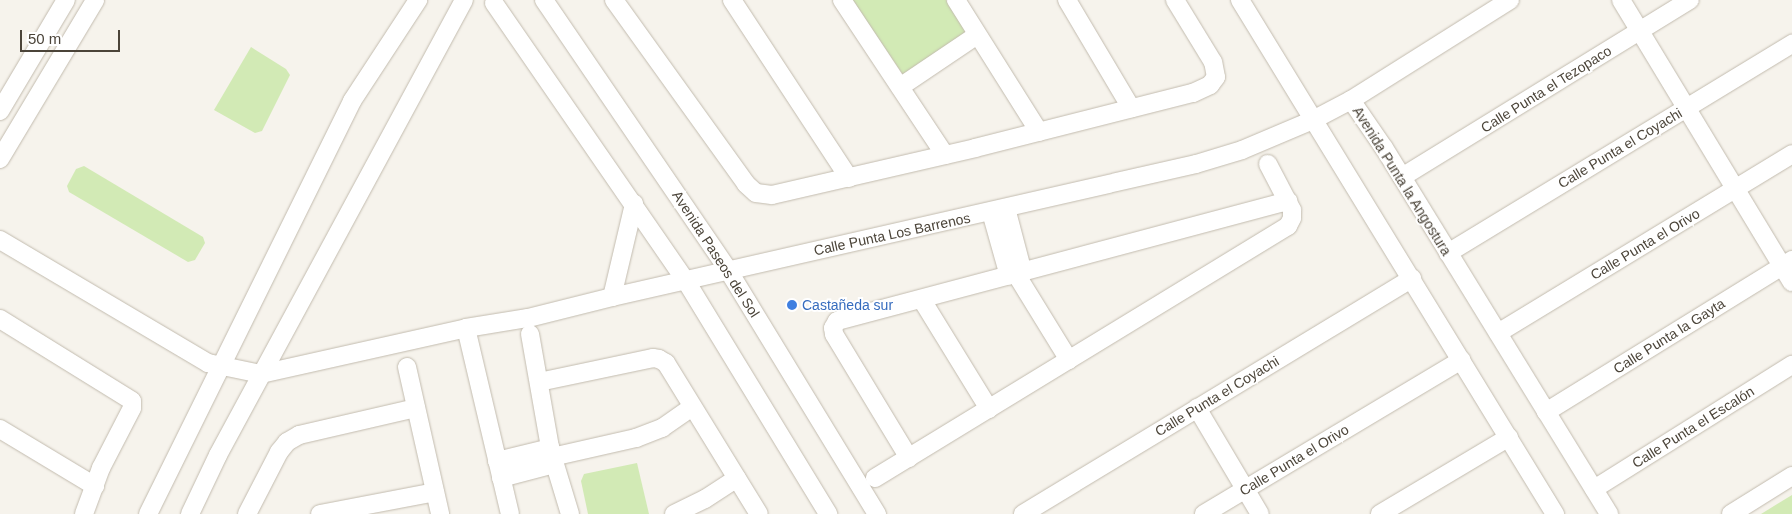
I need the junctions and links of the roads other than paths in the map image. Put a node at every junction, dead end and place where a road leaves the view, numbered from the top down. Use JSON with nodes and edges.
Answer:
{"nodes":[{"id":1,"x":66,"y":0,"type":"edge"},
{"id":2,"x":95,"y":0,"type":"edge"},
{"id":3,"x":418,"y":0,"type":"edge"},
{"id":4,"x":465,"y":0,"type":"edge"},
{"id":5,"x":544,"y":0,"type":"edge"},
{"id":6,"x":614,"y":0,"type":"edge"},
{"id":7,"x":732,"y":0,"type":"edge"},
{"id":8,"x":842,"y":0,"type":"edge"},
{"id":9,"x":956,"y":0,"type":"edge"},
{"id":10,"x":1067,"y":0,"type":"edge"},
{"id":11,"x":1175,"y":0,"type":"edge"},
{"id":12,"x":1240,"y":0,"type":"edge"},
{"id":13,"x":1510,"y":0,"type":"edge"},
{"id":14,"x":1621,"y":0,"type":"edge"},
{"id":15,"x":1690,"y":0,"type":"edge"},
{"id":16,"x":499,"y":2,"type":"edge"},
{"id":17,"x":1640,"y":31,"type":"junction"},
{"id":18,"x":978,"y":35,"type":"junction"},
{"id":19,"x":1792,"y":44,"type":"edge"},
{"id":20,"x":900,"y":87,"type":"junction"},
{"id":21,"x":1350,"y":100,"type":"junction"},
{"id":22,"x":1688,"y":107,"type":"junction"},
{"id":23,"x":1131,"y":108,"type":"junction"},
{"id":24,"x":0,"y":111,"type":"edge"},
{"id":25,"x":1313,"y":120,"type":"junction"},
{"id":26,"x":1039,"y":132,"type":"junction"},
{"id":27,"x":1792,"y":154,"type":"edge"},
{"id":28,"x":945,"y":155,"type":"junction"},
{"id":29,"x":0,"y":159,"type":"edge"},
{"id":30,"x":1268,"y":164,"type":"dead end"},
{"id":31,"x":1402,"y":177,"type":"junction"},
{"id":32,"x":849,"y":178,"type":"junction"},
{"id":33,"x":1737,"y":188,"type":"junction"},
{"id":34,"x":1288,"y":201,"type":"junction"},
{"id":35,"x":634,"y":204,"type":"junction"},
{"id":36,"x":998,"y":210,"type":"junction"},
{"id":37,"x":0,"y":240,"type":"edge"},
{"id":38,"x":1448,"y":253,"type":"junction"},
{"id":39,"x":1787,"y":262,"type":"edge"},
{"id":40,"x":728,"y":270,"type":"junction"},
{"id":41,"x":1016,"y":274,"type":"junction"},
{"id":42,"x":1412,"y":278,"type":"junction"},
{"id":43,"x":686,"y":280,"type":"junction"},
{"id":44,"x":1792,"y":282,"type":"edge"},
{"id":45,"x":612,"y":297,"type":"junction"},
{"id":46,"x":922,"y":300,"type":"junction"},
{"id":47,"x":0,"y":319,"type":"edge"},
{"id":48,"x":466,"y":328,"type":"junction"},
{"id":49,"x":530,"y":334,"type":"dead end"},
{"id":50,"x":1498,"y":334,"type":"junction"},
{"id":51,"x":1069,"y":360,"type":"junction"},
{"id":52,"x":1461,"y":360,"type":"junction"},
{"id":53,"x":222,"y":365,"type":"junction"},
{"id":54,"x":1792,"y":365,"type":"edge"},
{"id":55,"x":407,"y":367,"type":"dead end"},
{"id":56,"x":261,"y":374,"type":"junction"},
{"id":57,"x":539,"y":382,"type":"junction"},
{"id":58,"x":692,"y":407,"type":"junction"},
{"id":59,"x":416,"y":408,"type":"junction"},
{"id":60,"x":1198,"y":408,"type":"junction"},
{"id":61,"x":989,"y":409,"type":"junction"},
{"id":62,"x":1546,"y":412,"type":"junction"},
{"id":63,"x":0,"y":429,"type":"edge"},
{"id":64,"x":1509,"y":437,"type":"junction"},
{"id":65,"x":552,"y":456,"type":"junction"},
{"id":66,"x":909,"y":458,"type":"junction"},
{"id":67,"x":497,"y":461,"type":"junction"},
{"id":68,"x":1792,"y":476,"type":"edge"},
{"id":69,"x":502,"y":478,"type":"junction"},
{"id":70,"x":737,"y":478,"type":"junction"},
{"id":71,"x":875,"y":478,"type":"dead end"},
{"id":72,"x":95,"y":486,"type":"junction"},
{"id":73,"x":1245,"y":489,"type":"junction"},
{"id":74,"x":1594,"y":489,"type":"junction"},
{"id":75,"x":435,"y":492,"type":"junction"},
{"id":76,"x":84,"y":514,"type":"edge"},
{"id":77,"x":148,"y":514,"type":"edge"},
{"id":78,"x":190,"y":514,"type":"edge"},
{"id":79,"x":247,"y":514,"type":"edge"},
{"id":80,"x":320,"y":514,"type":"edge"},
{"id":81,"x":440,"y":514,"type":"edge"},
{"id":82,"x":510,"y":514,"type":"edge"},
{"id":83,"x":570,"y":514,"type":"edge"},
{"id":84,"x":674,"y":514,"type":"edge"},
{"id":85,"x":759,"y":514,"type":"edge"},
{"id":86,"x":828,"y":514,"type":"edge"},
{"id":87,"x":877,"y":514,"type":"edge"},
{"id":88,"x":1023,"y":514,"type":"edge"},
{"id":89,"x":1204,"y":514,"type":"edge"},
{"id":90,"x":1260,"y":514,"type":"edge"},
{"id":91,"x":1380,"y":514,"type":"edge"},
{"id":92,"x":1555,"y":514,"type":"edge"},
{"id":93,"x":1608,"y":514,"type":"edge"},
{"id":94,"x":1731,"y":514,"type":"edge"}],
"edges":[{"from":1,"to":24,"type":"street"},
{"from":2,"to":29,"type":"street"},
{"from":3,"to":53,"type":"street"},
{"from":4,"to":16,"type":"street"},
{"from":4,"to":56,"type":"street"},
{"from":5,"to":40,"type":"street","name":"Avenida Paseos del Sol"},
{"from":6,"to":32,"type":"street"},
{"from":7,"to":32,"type":"street"},
{"from":8,"to":20,"type":"street"},
{"from":9,"to":18,"type":"street"},
{"from":10,"to":23,"type":"street"},
{"from":11,"to":23,"type":"street"},
{"from":12,"to":25,"type":"street"},
{"from":13,"to":21,"type":"street"},
{"from":14,"to":17,"type":"street"},
{"from":15,"to":17,"type":"street","name":"Calle Punta el Tezopaco"},
{"from":16,"to":35,"type":"street"},
{"from":17,"to":22,"type":"street"},
{"from":17,"to":31,"type":"street","name":"Calle Punta el Tezopaco"},
{"from":18,"to":20,"type":"street"},
{"from":18,"to":26,"type":"street"},
{"from":19,"to":22,"type":"street","name":"Calle Punta el Coyachi"},
{"from":20,"to":28,"type":"street"},
{"from":21,"to":25,"type":"street","name":"Avenida Punta la Angostura"},
{"from":21,"to":31,"type":"street","name":"Avenida Punta la Angostura"},
{"from":22,"to":33,"type":"street"},
{"from":22,"to":38,"type":"street","name":"Calle Punta el Coyachi"},
{"from":23,"to":26,"type":"street"},
{"from":25,"to":36,"type":"street","name":"Calle Punta Los Barrenos"},
{"from":25,"to":42,"type":"street"},
{"from":26,"to":28,"type":"street"},
{"from":27,"to":33,"type":"street","name":"Calle Punta el Orivo"},
{"from":28,"to":32,"type":"street"},
{"from":30,"to":34,"type":"street"},
{"from":31,"to":38,"type":"street","name":"Avenida Punta la Angostura"},
{"from":33,"to":39,"type":"street"},
{"from":33,"to":50,"type":"street","name":"Calle Punta el Orivo"},
{"from":34,"to":41,"type":"street"},
{"from":34,"to":51,"type":"street"},
{"from":35,"to":43,"type":"street"},
{"from":35,"to":45,"type":"street"},
{"from":36,"to":40,"type":"street","name":"Calle Punta Los Barrenos"},
{"from":36,"to":41,"type":"street"},
{"from":37,"to":53,"type":"street"},
{"from":38,"to":50,"type":"street","name":"Avenida Punta la Angostura"},
{"from":39,"to":44,"type":"street"},
{"from":39,"to":62,"type":"street","name":"Calle Punta la Gayta"},
{"from":40,"to":43,"type":"street","name":"Calle Punta Los Barrenos"},
{"from":40,"to":87,"type":"street","name":"Avenida Paseos del Sol"},
{"from":41,"to":46,"type":"street"},
{"from":41,"to":51,"type":"street"},
{"from":42,"to":52,"type":"street"},
{"from":42,"to":60,"type":"street","name":"Calle Punta el Coyachi"},
{"from":43,"to":45,"type":"street","name":"Calle Punta Los Barrenos"},
{"from":43,"to":86,"type":"street"},
{"from":45,"to":48,"type":"street","name":"Calle Punta Los Barrenos"},
{"from":46,"to":61,"type":"street"},
{"from":46,"to":66,"type":"street"},
{"from":47,"to":72,"type":"street"},
{"from":48,"to":56,"type":"street","name":"Calle Punta Los Barrenos"},
{"from":48,"to":67,"type":"street"},
{"from":49,"to":57,"type":"street"},
{"from":50,"to":62,"type":"street","name":"Avenida Punta la Angostura"},
{"from":51,"to":61,"type":"street"},
{"from":52,"to":64,"type":"street"},
{"from":52,"to":73,"type":"street","name":"Calle Punta el Orivo"},
{"from":53,"to":56,"type":"street"},
{"from":53,"to":77,"type":"street"},
{"from":54,"to":74,"type":"street","name":"Calle Punta el Escalón"},
{"from":55,"to":59,"type":"street"},
{"from":56,"to":78,"type":"street"},
{"from":57,"to":58,"type":"street"},
{"from":57,"to":65,"type":"street"},
{"from":58,"to":65,"type":"street"},
{"from":58,"to":70,"type":"street"},
{"from":59,"to":75,"type":"street"},
{"from":59,"to":79,"type":"street"},
{"from":60,"to":73,"type":"street"},
{"from":60,"to":88,"type":"street","name":"Calle Punta el Coyachi"},
{"from":61,"to":66,"type":"street"},
{"from":62,"to":74,"type":"street","name":"Avenida Punta la Angostura"},
{"from":63,"to":72,"type":"street"},
{"from":64,"to":91,"type":"street"},
{"from":64,"to":92,"type":"street"},
{"from":65,"to":67,"type":"street"},
{"from":65,"to":69,"type":"street"},
{"from":65,"to":83,"type":"street"},
{"from":66,"to":71,"type":"street"},
{"from":67,"to":69,"type":"street"},
{"from":68,"to":94,"type":"street"},
{"from":69,"to":82,"type":"street"},
{"from":70,"to":84,"type":"street"},
{"from":70,"to":85,"type":"street"},
{"from":72,"to":76,"type":"street"},
{"from":73,"to":89,"type":"street","name":"Calle Punta el Orivo"},
{"from":73,"to":90,"type":"street"},
{"from":74,"to":93,"type":"street","name":"Avenida Punta la Angostura"},
{"from":75,"to":80,"type":"street"},
{"from":75,"to":81,"type":"street"}]}
